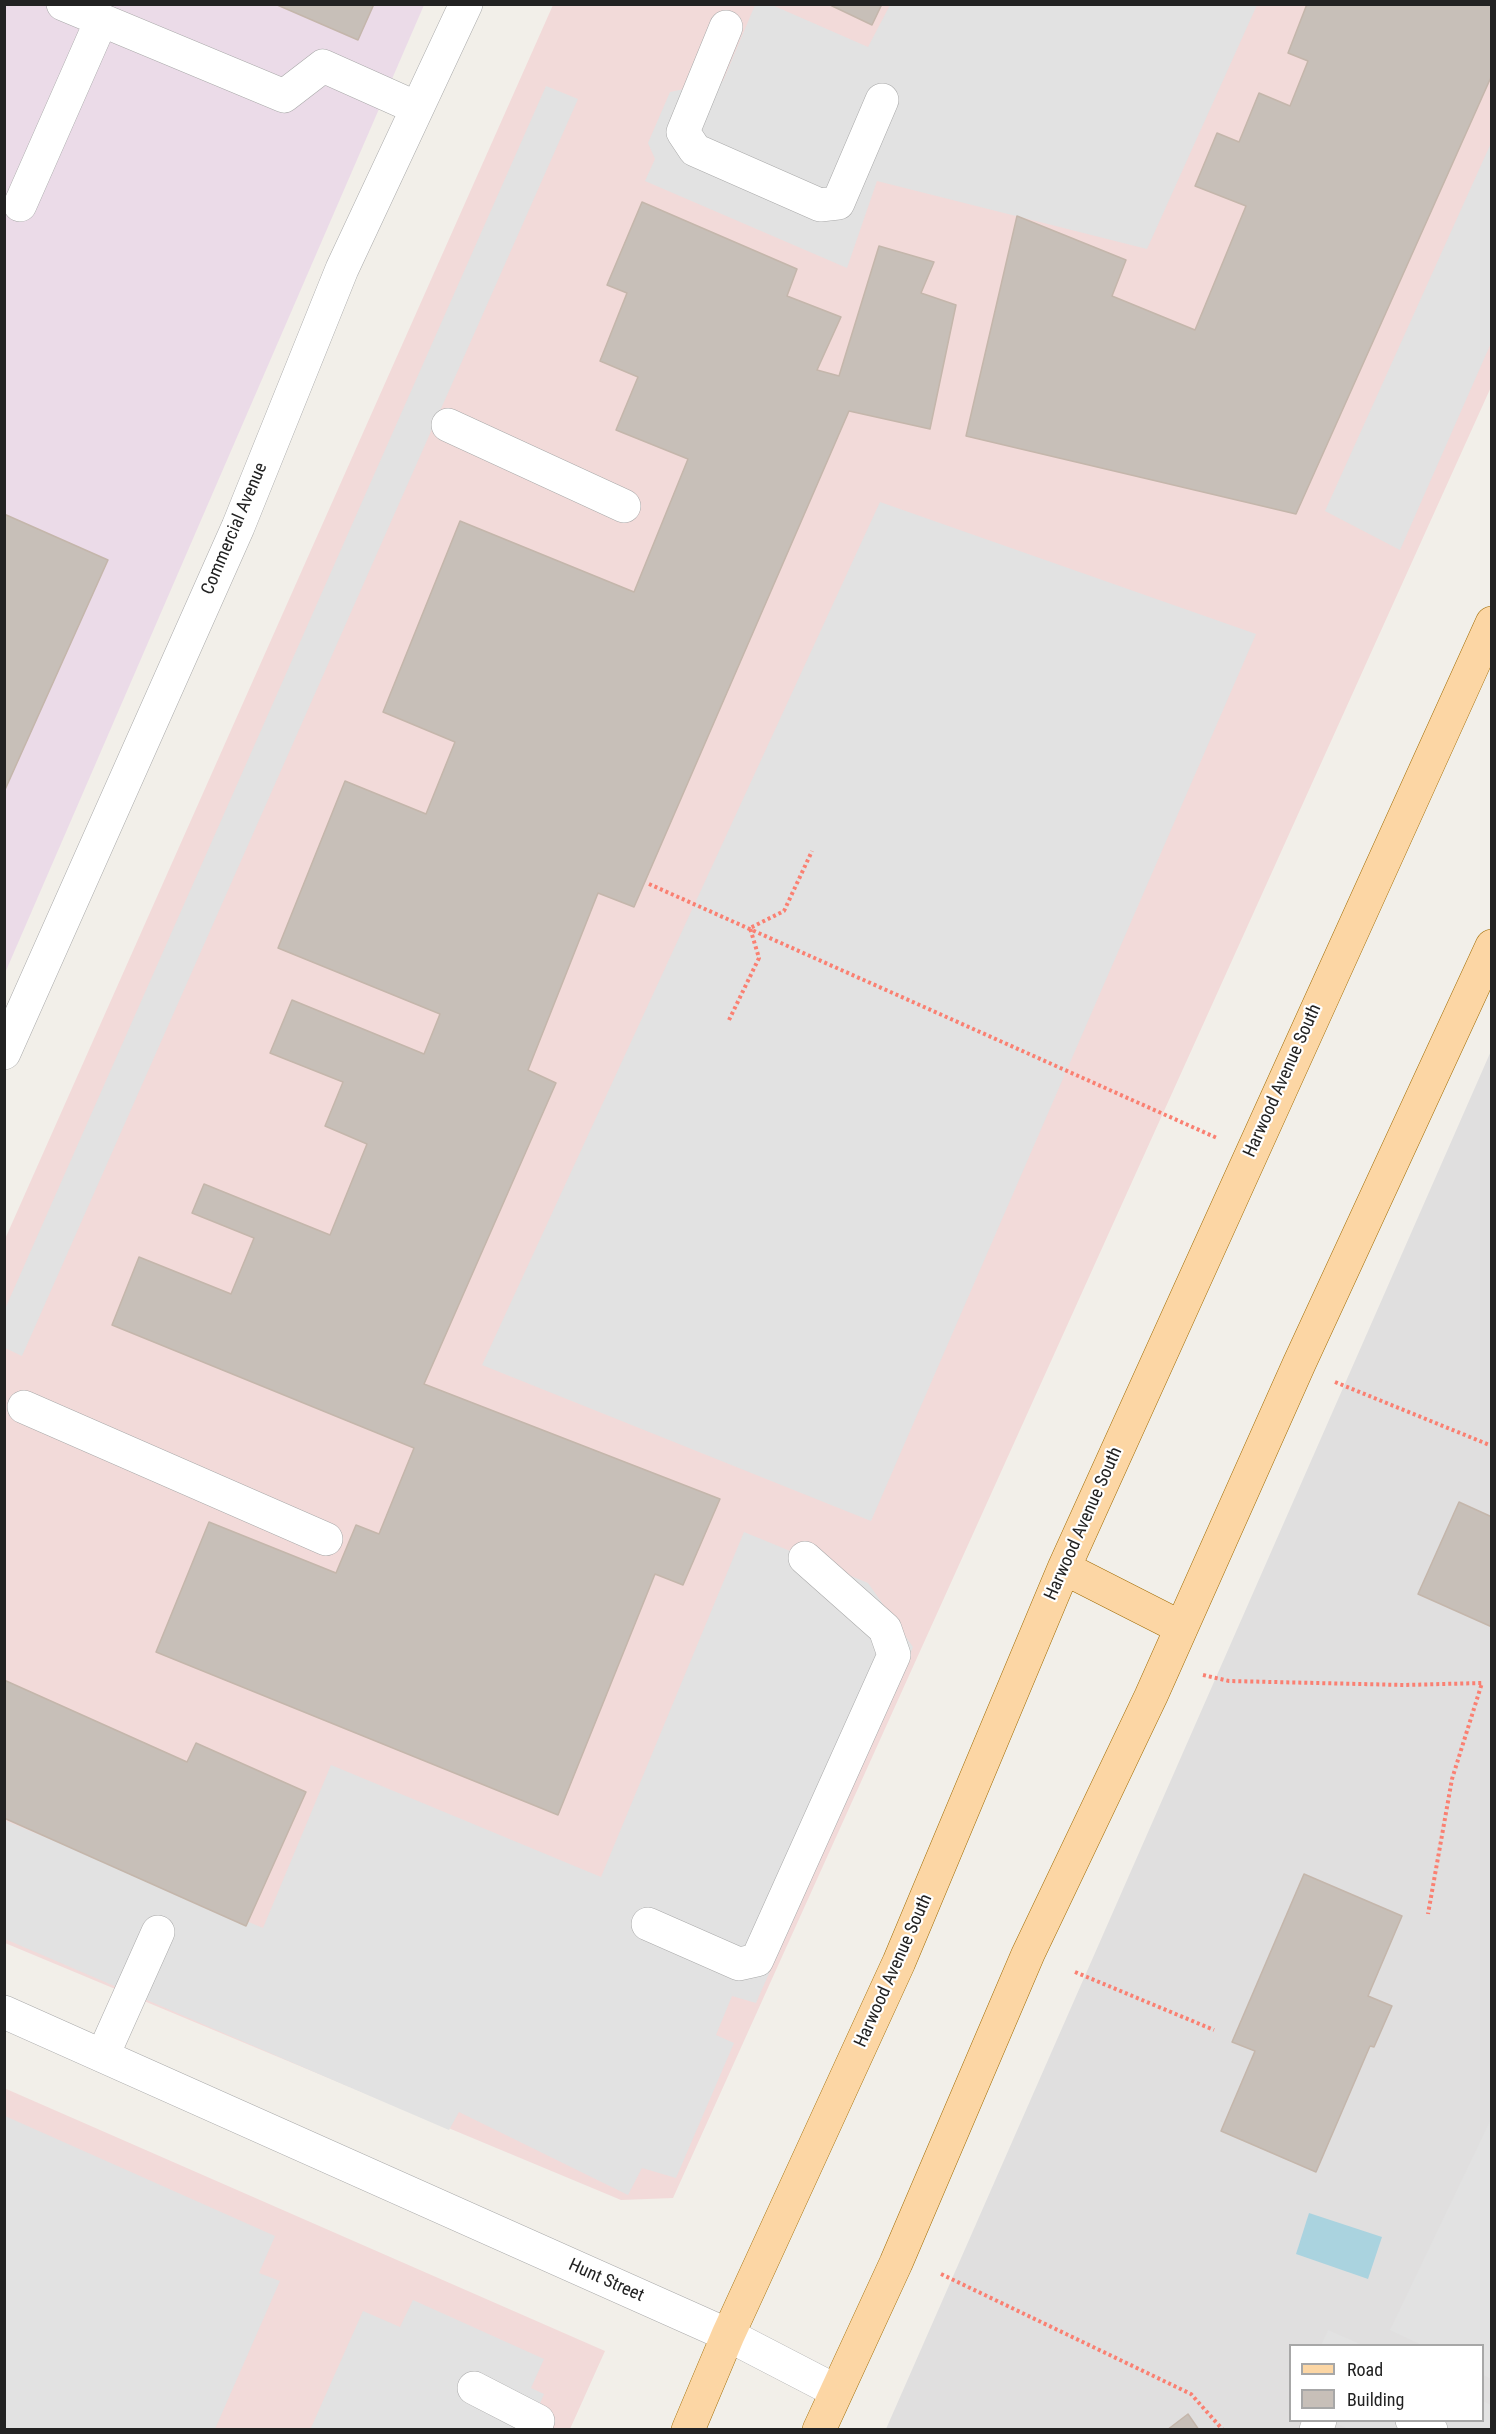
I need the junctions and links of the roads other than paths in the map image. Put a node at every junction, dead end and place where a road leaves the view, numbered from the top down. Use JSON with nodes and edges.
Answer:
{"nodes":[{"id":1,"x":63,"y":4,"type":"edge"},
{"id":2,"x":466,"y":4,"type":"edge"},
{"id":3,"x":101,"y":21,"type":"junction"},
{"id":4,"x":726,"y":27,"type":"dead end"},
{"id":5,"x":882,"y":100,"type":"dead end"},
{"id":6,"x":417,"y":108,"type":"junction"},
{"id":7,"x":20,"y":205,"type":"dead end"},
{"id":8,"x":448,"y":425,"type":"dead end"},
{"id":9,"x":624,"y":506,"type":"dead end"},
{"id":10,"x":1491,"y":623,"type":"edge"},
{"id":11,"x":1484,"y":664,"type":"edge"},
{"id":12,"x":1491,"y":946,"type":"edge"},
{"id":13,"x":4,"y":1053,"type":"edge"},
{"id":14,"x":24,"y":1407,"type":"dead end"},
{"id":15,"x":326,"y":1539,"type":"dead end"},
{"id":16,"x":805,"y":1558,"type":"dead end"},
{"id":17,"x":1064,"y":1568,"type":"junction"},
{"id":18,"x":1180,"y":1627,"type":"junction"},
{"id":19,"x":648,"y":1924,"type":"dead end"},
{"id":20,"x":158,"y":1932,"type":"dead end"},
{"id":21,"x":4,"y":2012,"type":"edge"},
{"id":22,"x":103,"y":2055,"type":"junction"},
{"id":23,"x":728,"y":2335,"type":"junction"},
{"id":24,"x":474,"y":2388,"type":"dead end"},
{"id":25,"x":836,"y":2391,"type":"junction"},
{"id":26,"x":1414,"y":2422,"type":"edge"},
{"id":27,"x":534,"y":2430,"type":"edge"},
{"id":28,"x":688,"y":2430,"type":"edge"},
{"id":29,"x":819,"y":2430,"type":"edge"},
{"id":30,"x":1431,"y":2430,"type":"edge"}],
"edges":[{"from":1,"to":3,"type":"street"},
{"from":2,"to":6,"type":"street","name":"Commercial Avenue"},
{"from":3,"to":6,"type":"street"},
{"from":3,"to":7,"type":"street"},
{"from":4,"to":5,"type":"street"},
{"from":6,"to":13,"type":"street","name":"Commercial Avenue"},
{"from":8,"to":9,"type":"street"},
{"from":10,"to":11,"type":"main road","name":"Harwood Avenue South"},
{"from":11,"to":17,"type":"main road","name":"Harwood Avenue South"},
{"from":12,"to":18,"type":"main road"},
{"from":14,"to":15,"type":"street"},
{"from":16,"to":19,"type":"street"},
{"from":17,"to":18,"type":"main road"},
{"from":17,"to":23,"type":"main road","name":"Harwood Avenue South"},
{"from":18,"to":25,"type":"main road"},
{"from":20,"to":22,"type":"street"},
{"from":21,"to":22,"type":"street","name":"Hunt Street"},
{"from":22,"to":23,"type":"street","name":"Hunt Street"},
{"from":23,"to":25,"type":"street","name":"Hunt Street"},
{"from":23,"to":28,"type":"main road","name":"Harwood Avenue South"},
{"from":24,"to":27,"type":"street"},
{"from":25,"to":29,"type":"main road"},
{"from":26,"to":30,"type":"street"}]}
